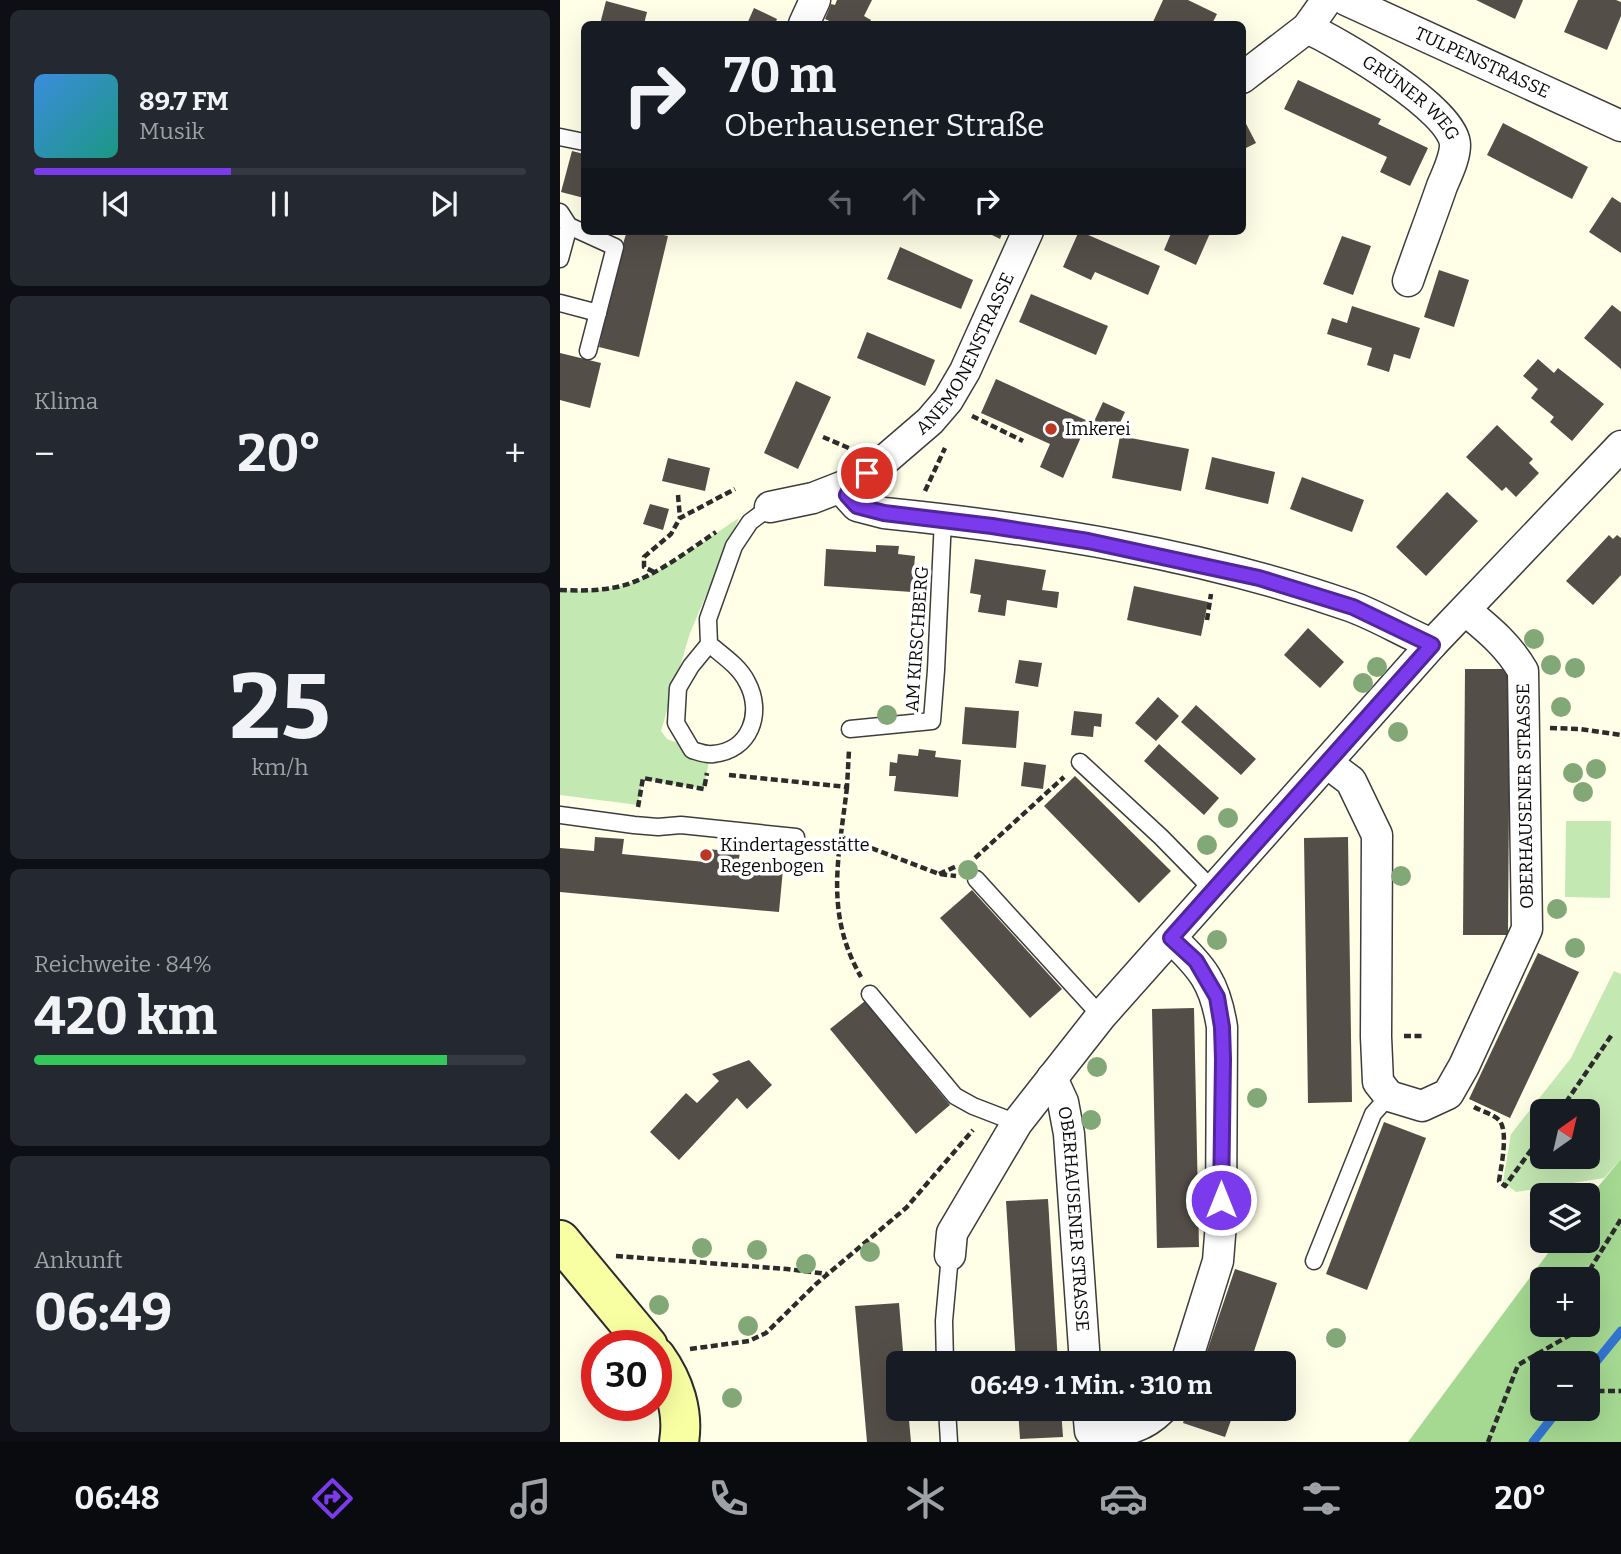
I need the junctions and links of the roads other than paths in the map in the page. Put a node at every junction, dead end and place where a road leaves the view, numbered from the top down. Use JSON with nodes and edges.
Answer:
{"nodes":[{"id":1,"x":815,"y":0,"type":"edge"},
{"id":2,"x":1327,"y":0,"type":"edge"},
{"id":3,"x":1346,"y":0,"type":"edge"},
{"id":4,"x":805,"y":21,"type":"edge"},
{"id":5,"x":1307,"y":28,"type":"junction"},
{"id":6,"x":1246,"y":75,"type":"edge"},
{"id":7,"x":1621,"y":126,"type":"edge"},
{"id":8,"x":560,"y":137,"type":"edge"},
{"id":9,"x":581,"y":141,"type":"edge"},
{"id":10,"x":564,"y":219,"type":"edge"},
{"id":11,"x":581,"y":228,"type":"edge"},
{"id":12,"x":593,"y":235,"type":"edge"},
{"id":13,"x":1026,"y":235,"type":"edge"},
{"id":14,"x":560,"y":259,"type":"edge"},
{"id":15,"x":1408,"y":281,"type":"dead end"},
{"id":16,"x":560,"y":303,"type":"edge"},
{"id":17,"x":598,"y":313,"type":"junction"},
{"id":18,"x":588,"y":351,"type":"dead end"},
{"id":19,"x":1621,"y":446,"type":"edge"},
{"id":20,"x":854,"y":482,"type":"junction"},
{"id":21,"x":770,"y":507,"type":"joint"},
{"id":22,"x":943,"y":519,"type":"junction"},
{"id":23,"x":1458,"y":605,"type":"junction"},
{"id":24,"x":709,"y":644,"type":"junction"},
{"id":25,"x":1432,"y":645,"type":"junction"},
{"id":26,"x":850,"y":729,"type":"road end"},
{"id":27,"x":1080,"y":762,"type":"road end"},
{"id":28,"x":1326,"y":763,"type":"junction"},
{"id":29,"x":560,"y":815,"type":"edge"},
{"id":30,"x":796,"y":837,"type":"dead end"},
{"id":31,"x":976,"y":879,"type":"road end"},
{"id":32,"x":1212,"y":889,"type":"junction"},
{"id":33,"x":1171,"y":938,"type":"junction"},
{"id":34,"x":870,"y":994,"type":"road end"},
{"id":35,"x":1101,"y":1016,"type":"junction"},
{"id":36,"x":1052,"y":1078,"type":"junction"},
{"id":37,"x":1389,"y":1096,"type":"junction"},
{"id":38,"x":1006,"y":1120,"type":"junction"},
{"id":39,"x":581,"y":1254,"type":"edge"},
{"id":40,"x":950,"y":1255,"type":"joint"},
{"id":41,"x":1314,"y":1261,"type":"dead end"},
{"id":42,"x":636,"y":1330,"type":"edge"},
{"id":43,"x":945,"y":1351,"type":"edge"},
{"id":44,"x":1084,"y":1351,"type":"edge"},
{"id":45,"x":1189,"y":1351,"type":"edge"},
{"id":46,"x":672,"y":1390,"type":"edge"},
{"id":47,"x":948,"y":1421,"type":"edge"},
{"id":48,"x":1149,"y":1421,"type":"edge"},
{"id":49,"x":1089,"y":1427,"type":"edge"},
{"id":50,"x":680,"y":1442,"type":"edge"},
{"id":51,"x":949,"y":1442,"type":"edge"}],
"edges":[{"from":1,"to":4,"type":"street"},
{"from":2,"to":5,"type":"street"},
{"from":3,"to":7,"type":"street","name":"TULPENSTRASSE"},
{"from":5,"to":6,"type":"street"},
{"from":5,"to":15,"type":"street","name":"GRÜNER WEG"},
{"from":8,"to":9,"type":"lane"},
{"from":10,"to":11,"type":"lane"},
{"from":10,"to":14,"type":"lane"},
{"from":12,"to":17,"type":"lane"},
{"from":13,"to":20,"type":"street","name":"ANEMONENSTRASSE"},
{"from":16,"to":17,"type":"lane"},
{"from":17,"to":18,"type":"lane"},
{"from":19,"to":23,"type":"street","name":"OBERHAUSENER STRASSE"},
{"from":20,"to":21,"type":"street","name":"ANEMONENSTRASSE"},
{"from":20,"to":22,"type":"street"},
{"from":21,"to":24,"type":"lane"},
{"from":22,"to":25,"type":"street"},
{"from":22,"to":26,"type":"lane","name":"AM KIRSCHBERG"},
{"from":23,"to":25,"type":"street","name":"OBERHAUSENER STRASSE"},
{"from":23,"to":37,"type":"street","name":"OBERHAUSENER STRASSE"},
{"from":24,"to":24,"type":"lane"},
{"from":25,"to":28,"type":"street","name":"OBERHAUSENER STRASSE"},
{"from":27,"to":32,"type":"lane"},
{"from":28,"to":32,"type":"street","name":"OBERHAUSENER STRASSE"},
{"from":28,"to":37,"type":"street"},
{"from":29,"to":30,"type":"lane"},
{"from":31,"to":35,"type":"lane"},
{"from":32,"to":33,"type":"street","name":"OBERHAUSENER STRASSE"},
{"from":33,"to":35,"type":"street","name":"OBERHAUSENER STRASSE"},
{"from":33,"to":45,"type":"street"},
{"from":34,"to":38,"type":"lane"},
{"from":35,"to":36,"type":"street","name":"OBERHAUSENER STRASSE"},
{"from":36,"to":38,"type":"street","name":"OBERHAUSENER STRASSE"},
{"from":36,"to":44,"type":"street","name":"OBERHAUSENER STRASSE"},
{"from":37,"to":41,"type":"lane"},
{"from":38,"to":40,"type":"street","name":"OBERHAUSENER STRASSE"},
{"from":39,"to":42,"type":"main road"},
{"from":40,"to":43,"type":"lane","name":"OBERHAUSENER STRASSE"},
{"from":46,"to":50,"type":"main road"},
{"from":47,"to":51,"type":"lane"},
{"from":48,"to":49,"type":"street"}]}
